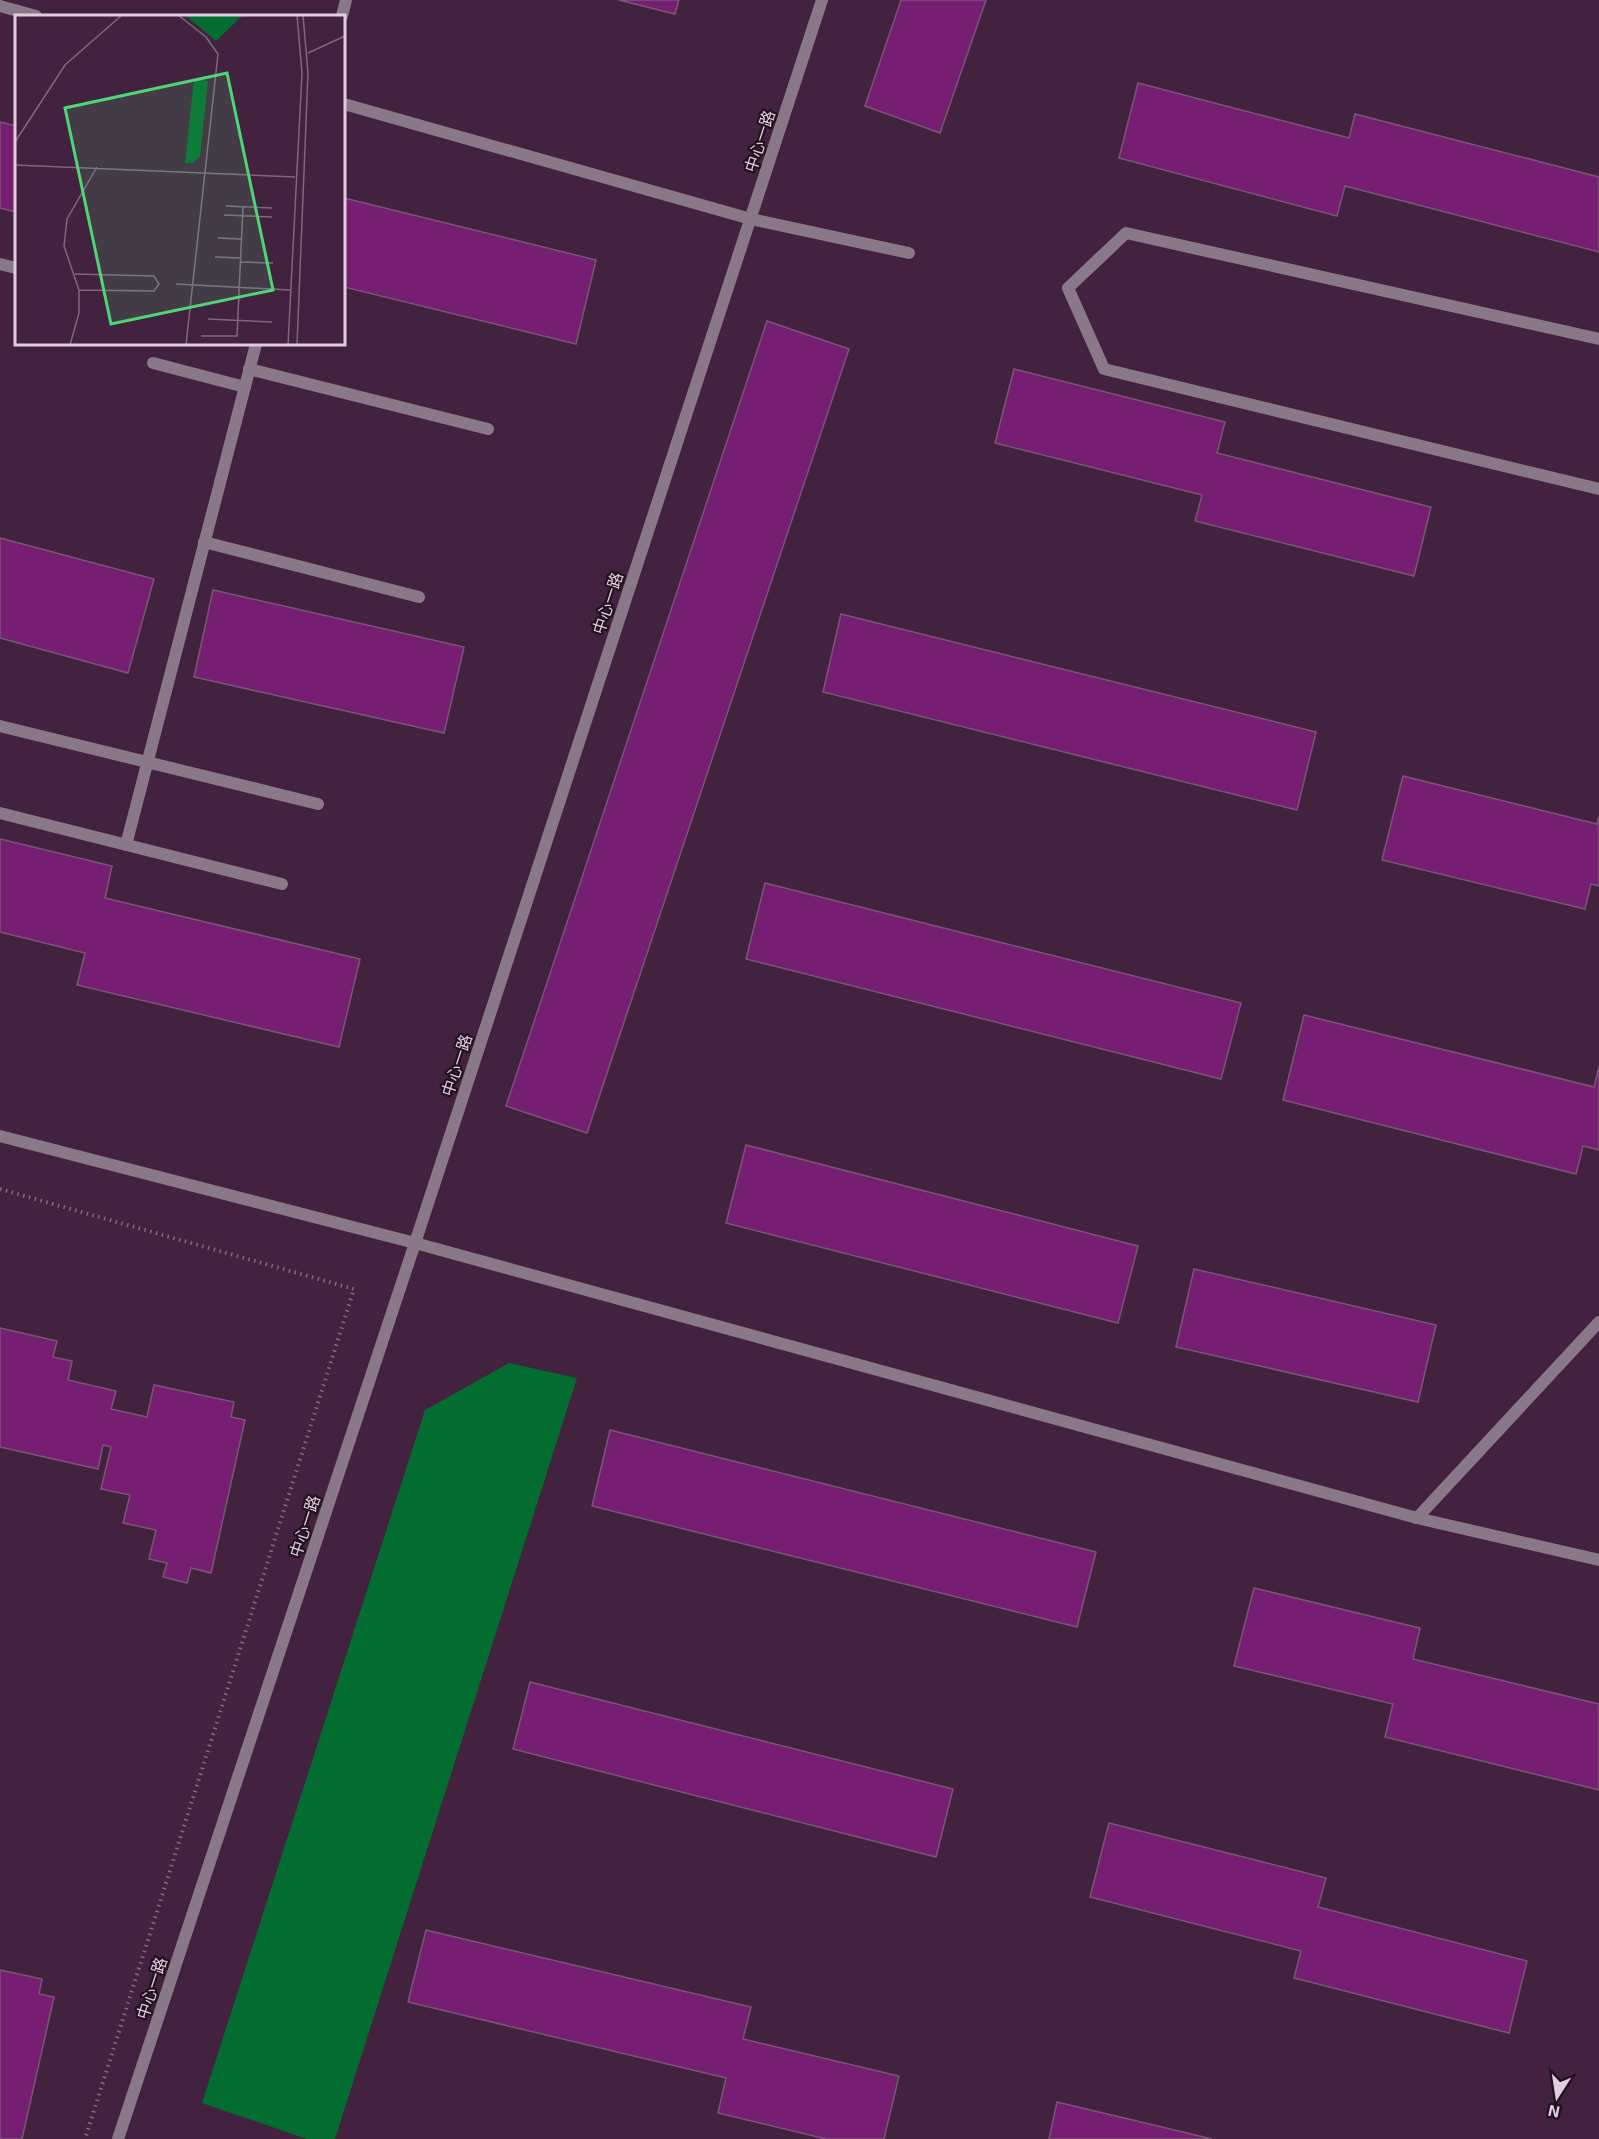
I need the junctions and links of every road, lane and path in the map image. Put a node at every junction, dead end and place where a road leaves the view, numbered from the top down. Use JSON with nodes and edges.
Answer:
{"nodes":[{"id":1,"x":346,"y":0,"type":"edge"},
{"id":2,"x":822,"y":0,"type":"edge"},
{"id":3,"x":0,"y":6,"type":"edge"},
{"id":4,"x":32,"y":15,"type":"edge"},
{"id":5,"x":342,"y":15,"type":"edge"},
{"id":6,"x":345,"y":104,"type":"edge"},
{"id":7,"x":751,"y":219,"type":"junction"},
{"id":8,"x":909,"y":253,"type":"dead end"},
{"id":9,"x":0,"y":264,"type":"edge"},
{"id":10,"x":15,"y":268,"type":"edge"},
{"id":11,"x":1599,"y":339,"type":"edge"},
{"id":12,"x":256,"y":345,"type":"edge"},
{"id":13,"x":153,"y":363,"type":"dead end"},
{"id":14,"x":249,"y":369,"type":"junction"},
{"id":15,"x":245,"y":387,"type":"junction"},
{"id":16,"x":488,"y":429,"type":"dead end"},
{"id":17,"x":1599,"y":489,"type":"edge"},
{"id":18,"x":204,"y":542,"type":"junction"},
{"id":19,"x":419,"y":597,"type":"dead end"},
{"id":20,"x":0,"y":726,"type":"edge"},
{"id":21,"x":147,"y":763,"type":"junction"},
{"id":22,"x":318,"y":804,"type":"dead end"},
{"id":23,"x":0,"y":813,"type":"edge"},
{"id":24,"x":126,"y":845,"type":"junction"},
{"id":25,"x":282,"y":884,"type":"dead end"},
{"id":26,"x":0,"y":1136,"type":"edge"},
{"id":27,"x":0,"y":1189,"type":"edge"},
{"id":28,"x":415,"y":1243,"type":"junction"},
{"id":29,"x":1599,"y":1322,"type":"edge"},
{"id":30,"x":1417,"y":1518,"type":"junction"},
{"id":31,"x":1599,"y":1560,"type":"edge"},
{"id":32,"x":85,"y":2139,"type":"edge"},
{"id":33,"x":118,"y":2139,"type":"edge"}],
"edges":[{"from":1,"to":5,"type":"street"},
{"from":2,"to":7,"type":"street","name":"中心一路"},
{"from":3,"to":4,"type":"street"},
{"from":6,"to":7,"type":"street"},
{"from":7,"to":8,"type":"street"},
{"from":7,"to":28,"type":"street","name":"中心一路"},
{"from":9,"to":10,"type":"street"},
{"from":11,"to":17,"type":"street"},
{"from":12,"to":14,"type":"street"},
{"from":13,"to":15,"type":"street"},
{"from":14,"to":15,"type":"street"},
{"from":14,"to":16,"type":"street"},
{"from":15,"to":18,"type":"street"},
{"from":18,"to":19,"type":"street"},
{"from":18,"to":21,"type":"street"},
{"from":20,"to":21,"type":"street"},
{"from":21,"to":22,"type":"street"},
{"from":21,"to":24,"type":"street"},
{"from":23,"to":24,"type":"street"},
{"from":24,"to":25,"type":"street"},
{"from":26,"to":28,"type":"street"},
{"from":27,"to":32,"type":"path"},
{"from":28,"to":30,"type":"street"},
{"from":28,"to":33,"type":"street","name":"中心一路"},
{"from":29,"to":30,"type":"street"},
{"from":30,"to":31,"type":"street"}]}
